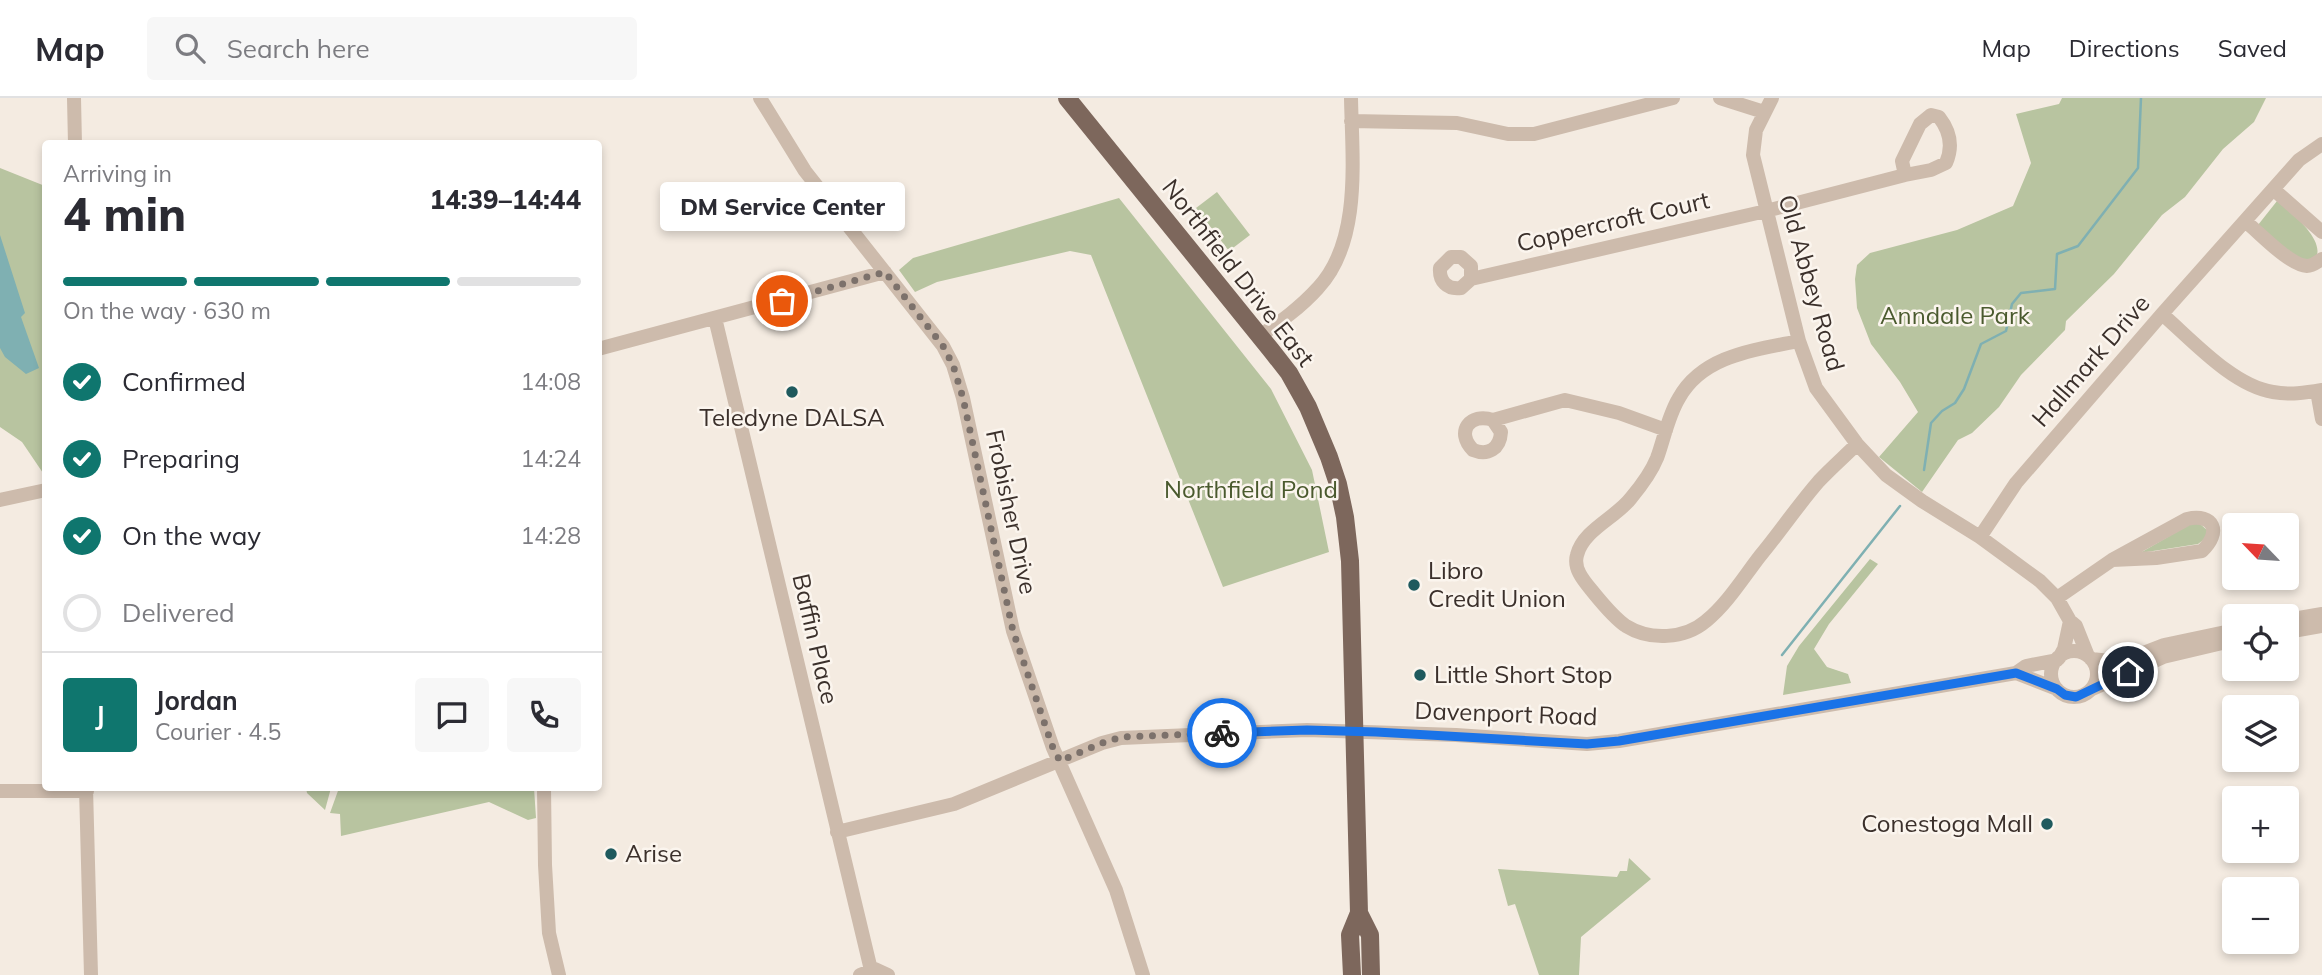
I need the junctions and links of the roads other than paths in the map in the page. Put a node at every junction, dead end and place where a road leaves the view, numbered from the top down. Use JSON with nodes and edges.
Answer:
{"nodes":[{"id":1,"x":74,"y":98,"type":"edge"},
{"id":2,"x":760,"y":98,"type":"edge"},
{"id":3,"x":1067,"y":98,"type":"edge"},
{"id":4,"x":1351,"y":98,"type":"edge"},
{"id":5,"x":1673,"y":98,"type":"edge"},
{"id":6,"x":1720,"y":98,"type":"edge"},
{"id":7,"x":1772,"y":98,"type":"edge"},
{"id":8,"x":1764,"y":112,"type":"junction"},
{"id":9,"x":1351,"y":121,"type":"junction"},
{"id":10,"x":75,"y":140,"type":"edge"},
{"id":11,"x":2322,"y":144,"type":"edge"},
{"id":12,"x":1905,"y":175,"type":"dead end"},
{"id":13,"x":2273,"y":189,"type":"junction"},
{"id":14,"x":1766,"y":211,"type":"junction"},
{"id":15,"x":2246,"y":222,"type":"junction"},
{"id":16,"x":2322,"y":232,"type":"edge"},
{"id":17,"x":2322,"y":259,"type":"edge"},
{"id":18,"x":885,"y":272,"type":"junction"},
{"id":19,"x":1471,"y":279,"type":"dead end"},
{"id":20,"x":2162,"y":314,"type":"junction"},
{"id":21,"x":715,"y":318,"type":"junction"},
{"id":22,"x":1260,"y":336,"type":"junction"},
{"id":23,"x":1799,"y":341,"type":"junction"},
{"id":24,"x":602,"y":348,"type":"edge"},
{"id":25,"x":2320,"y":390,"type":"edge"},
{"id":26,"x":2322,"y":419,"type":"edge"},
{"id":27,"x":1493,"y":420,"type":"dead end"},
{"id":28,"x":1667,"y":430,"type":"junction"},
{"id":29,"x":1857,"y":444,"type":"junction"},
{"id":30,"x":42,"y":491,"type":"edge"},
{"id":31,"x":0,"y":500,"type":"edge"},
{"id":32,"x":1980,"y":537,"type":"junction"},
{"id":33,"x":2112,"y":560,"type":"junction"},
{"id":34,"x":2057,"y":598,"type":"junction"},
{"id":35,"x":2322,"y":614,"type":"edge"},
{"id":36,"x":2299,"y":618,"type":"edge"},
{"id":37,"x":2070,"y":621,"type":"junction"},
{"id":38,"x":2322,"y":626,"type":"edge"},
{"id":39,"x":2299,"y":630,"type":"edge"},
{"id":40,"x":2222,"y":633,"type":"edge"},
{"id":41,"x":2222,"y":643,"type":"edge"},
{"id":42,"x":2089,"y":658,"type":"junction"},
{"id":43,"x":2058,"y":659,"type":"junction"},
{"id":44,"x":2016,"y":673,"type":"junction"},
{"id":45,"x":2057,"y":689,"type":"junction"},
{"id":46,"x":2092,"y":689,"type":"junction"},
{"id":47,"x":1354,"y":731,"type":"junction"},
{"id":48,"x":1060,"y":761,"type":"junction"},
{"id":49,"x":42,"y":790,"type":"edge"},
{"id":50,"x":0,"y":791,"type":"edge"},
{"id":51,"x":86,"y":791,"type":"edge"},
{"id":52,"x":544,"y":791,"type":"edge"},
{"id":53,"x":837,"y":832,"type":"junction"},
{"id":54,"x":1359,"y":913,"type":"junction"},
{"id":55,"x":865,"y":972,"type":"edge"},
{"id":56,"x":91,"y":975,"type":"edge"},
{"id":57,"x":559,"y":975,"type":"edge"},
{"id":58,"x":888,"y":975,"type":"edge"},
{"id":59,"x":1143,"y":975,"type":"edge"},
{"id":60,"x":1352,"y":975,"type":"edge"},
{"id":61,"x":1371,"y":975,"type":"edge"}],
"edges":[{"from":1,"to":10,"type":"street"},
{"from":2,"to":18,"type":"street","name":"Frobisher Drive"},
{"from":3,"to":22,"type":"main road","name":"Northfield Drive East"},
{"from":4,"to":9,"type":"street"},
{"from":5,"to":9,"type":"street"},
{"from":6,"to":8,"type":"street"},
{"from":7,"to":8,"type":"street","name":"Old Abbey Road"},
{"from":8,"to":14,"type":"street","name":"Old Abbey Road"},
{"from":9,"to":22,"type":"street"},
{"from":11,"to":13,"type":"street","name":"Hallmark Drive"},
{"from":12,"to":14,"type":"street","name":"Coppercroft Court"},
{"from":13,"to":15,"type":"street","name":"Hallmark Drive"},
{"from":13,"to":16,"type":"street"},
{"from":14,"to":19,"type":"street","name":"Coppercroft Court"},
{"from":14,"to":23,"type":"street","name":"Old Abbey Road"},
{"from":15,"to":17,"type":"street"},
{"from":15,"to":20,"type":"street","name":"Hallmark Drive"},
{"from":18,"to":21,"type":"street"},
{"from":18,"to":48,"type":"street","name":"Frobisher Drive"},
{"from":20,"to":25,"type":"street"},
{"from":20,"to":32,"type":"street","name":"Hallmark Drive"},
{"from":21,"to":24,"type":"street"},
{"from":21,"to":53,"type":"street","name":"Baffin Place"},
{"from":22,"to":47,"type":"main road","name":"Northfield Drive East"},
{"from":23,"to":28,"type":"street"},
{"from":23,"to":29,"type":"street","name":"Old Abbey Road"},
{"from":25,"to":26,"type":"street"},
{"from":27,"to":28,"type":"street"},
{"from":28,"to":29,"type":"street"},
{"from":29,"to":32,"type":"street","name":"Old Abbey Road"},
{"from":30,"to":31,"type":"street"},
{"from":32,"to":34,"type":"street","name":"Old Abbey Road"},
{"from":33,"to":33,"type":"street"},
{"from":33,"to":34,"type":"street"},
{"from":34,"to":37,"type":"street","name":"Old Abbey Road"},
{"from":35,"to":36,"type":"street"},
{"from":37,"to":42,"type":"street","name":"Old Abbey Road"},
{"from":37,"to":43,"type":"street"},
{"from":38,"to":39,"type":"street"},
{"from":40,"to":42,"type":"street"},
{"from":41,"to":46,"type":"street"},
{"from":42,"to":43,"type":"street"},
{"from":42,"to":46,"type":"street"},
{"from":43,"to":44,"type":"street","name":"Davenport Road"},
{"from":43,"to":45,"type":"street"},
{"from":44,"to":45,"type":"street"},
{"from":44,"to":47,"type":"street","name":"Davenport Road"},
{"from":45,"to":46,"type":"street"},
{"from":47,"to":48,"type":"street","name":"Davenport Road"},
{"from":47,"to":54,"type":"main road","name":"Northfield Drive East"},
{"from":48,"to":53,"type":"street","name":"Davenport Road"},
{"from":48,"to":59,"type":"street","name":"Frobisher Drive"},
{"from":49,"to":50,"type":"street"},
{"from":51,"to":56,"type":"street"},
{"from":52,"to":57,"type":"street"},
{"from":53,"to":55,"type":"street","name":"Baffin Place"},
{"from":54,"to":60,"type":"main road","name":"Northfield Drive East"},
{"from":54,"to":61,"type":"main road","name":"Northfield Drive East"},
{"from":55,"to":58,"type":"street","name":"Baffin Place"}]}
